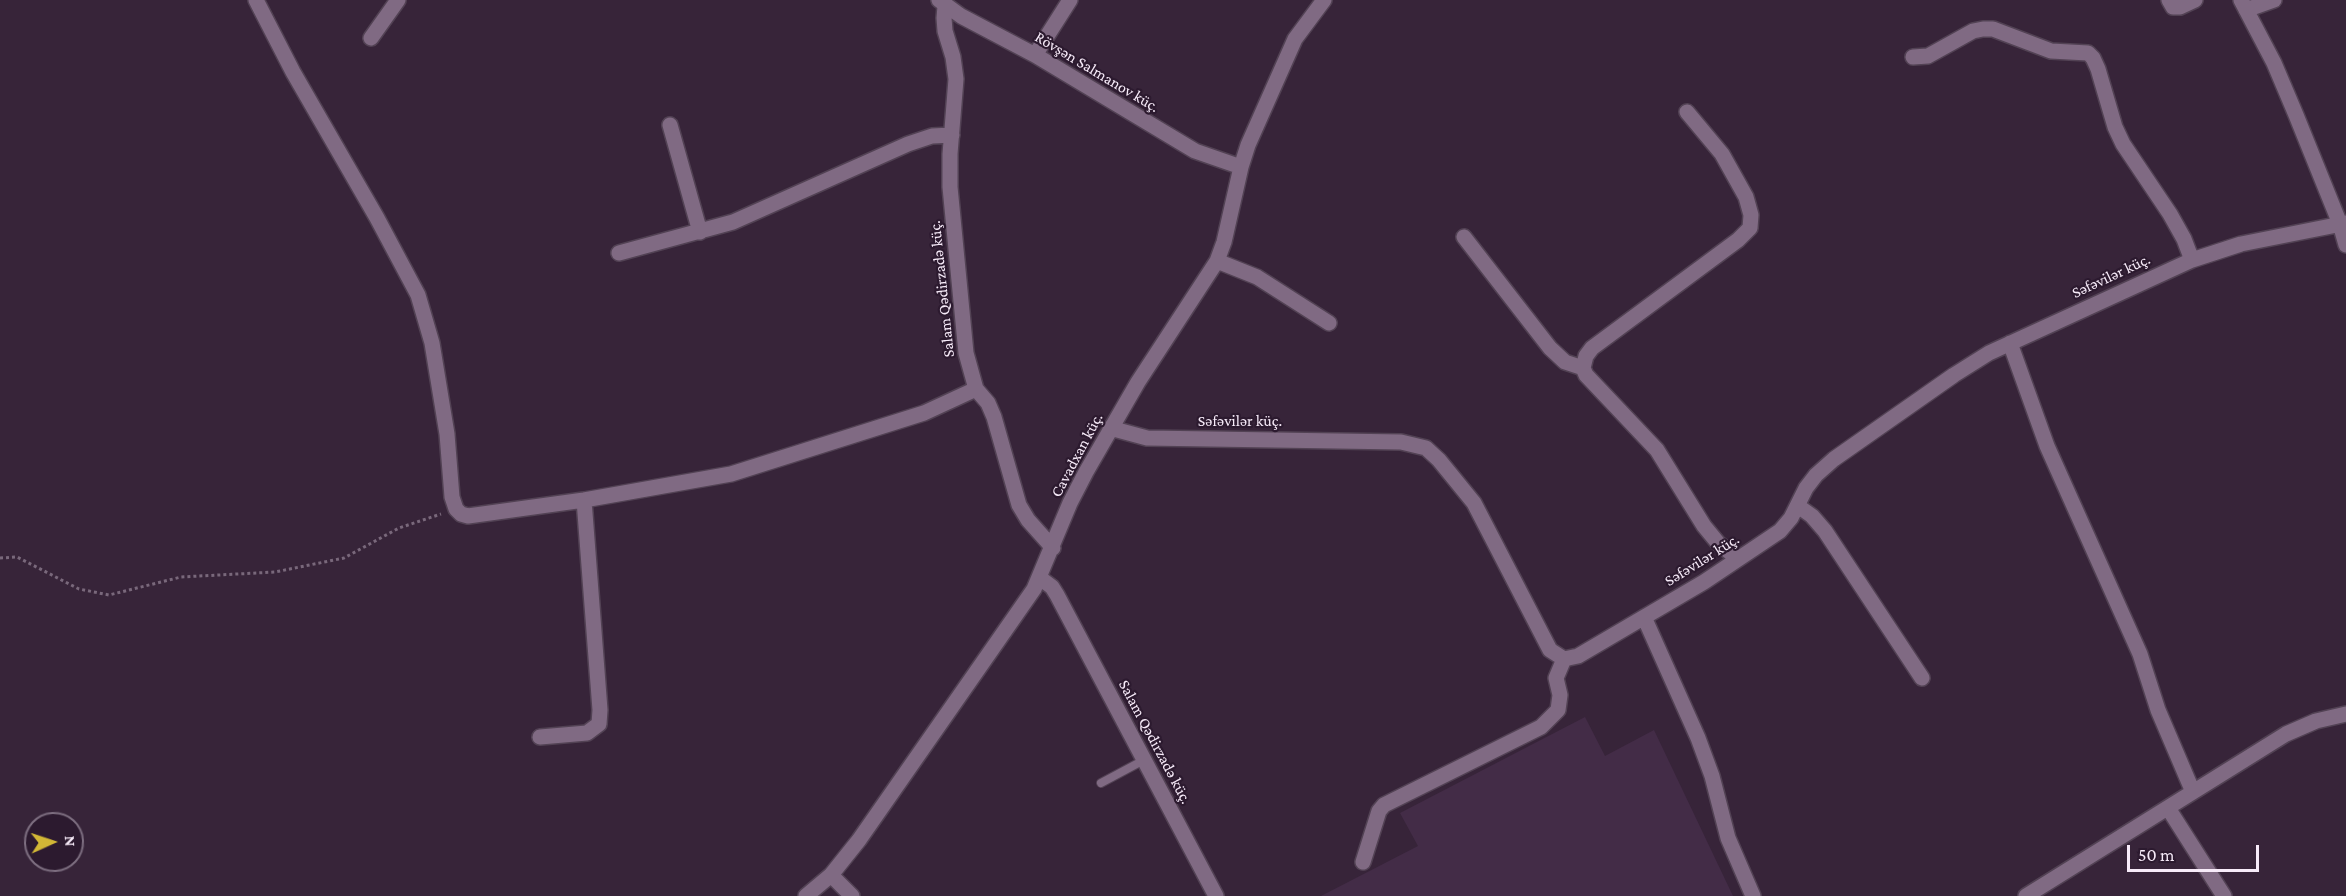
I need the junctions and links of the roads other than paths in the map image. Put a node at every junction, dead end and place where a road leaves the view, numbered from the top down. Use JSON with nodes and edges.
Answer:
{"nodes":[{"id":1,"x":256,"y":0,"type":"edge"},
{"id":2,"x":398,"y":0,"type":"edge"},
{"id":3,"x":1070,"y":0,"type":"edge"},
{"id":4,"x":1324,"y":0,"type":"edge"},
{"id":5,"x":2169,"y":0,"type":"edge"},
{"id":6,"x":2195,"y":0,"type":"edge"},
{"id":7,"x":2274,"y":0,"type":"edge"},
{"id":8,"x":942,"y":3,"type":"edge"},
{"id":9,"x":2244,"y":5,"type":"edge"},
{"id":10,"x":371,"y":38,"type":"dead end"},
{"id":11,"x":1035,"y":55,"type":"junction"},
{"id":12,"x":1913,"y":57,"type":"dead end"},
{"id":13,"x":1687,"y":112,"type":"dead end"},
{"id":14,"x":670,"y":125,"type":"dead end"},
{"id":15,"x":952,"y":135,"type":"junction"},
{"id":16,"x":1241,"y":167,"type":"junction"},
{"id":17,"x":2343,"y":224,"type":"edge"},
{"id":18,"x":700,"y":232,"type":"junction"},
{"id":19,"x":1464,"y":237,"type":"dead end"},
{"id":20,"x":2346,"y":245,"type":"edge"},
{"id":21,"x":619,"y":253,"type":"dead end"},
{"id":22,"x":2192,"y":260,"type":"junction"},
{"id":23,"x":1217,"y":261,"type":"junction"},
{"id":24,"x":1329,"y":322,"type":"dead end"},
{"id":25,"x":2010,"y":343,"type":"junction"},
{"id":26,"x":1583,"y":368,"type":"junction"},
{"id":27,"x":976,"y":389,"type":"junction"},
{"id":28,"x":1110,"y":428,"type":"junction"},
{"id":29,"x":584,"y":500,"type":"junction"},
{"id":30,"x":1798,"y":506,"type":"junction"},
{"id":31,"x":1053,"y":548,"type":"junction"},
{"id":32,"x":1738,"y":559,"type":"junction"},
{"id":33,"x":1040,"y":578,"type":"junction"},
{"id":34,"x":1644,"y":617,"type":"junction"},
{"id":35,"x":1564,"y":658,"type":"junction"},
{"id":36,"x":1922,"y":678,"type":"dead end"},
{"id":37,"x":2346,"y":714,"type":"edge"},
{"id":38,"x":540,"y":737,"type":"dead end"},
{"id":39,"x":1144,"y":760,"type":"junction"},
{"id":40,"x":1101,"y":783,"type":"dead end"},
{"id":41,"x":2193,"y":792,"type":"junction"},
{"id":42,"x":2168,"y":808,"type":"junction"},
{"id":43,"x":1363,"y":862,"type":"dead end"},
{"id":44,"x":831,"y":874,"type":"junction"},
{"id":45,"x":806,"y":896,"type":"edge"},
{"id":46,"x":852,"y":896,"type":"edge"},
{"id":47,"x":1216,"y":896,"type":"edge"},
{"id":48,"x":1753,"y":896,"type":"edge"},
{"id":49,"x":2026,"y":896,"type":"edge"},
{"id":50,"x":2224,"y":896,"type":"edge"}],
"edges":[{"from":1,"to":29,"type":"street"},
{"from":2,"to":10,"type":"street"},
{"from":3,"to":11,"type":"street"},
{"from":4,"to":16,"type":"street","name":"Cavadxan küç."},
{"from":5,"to":6,"type":"street"},
{"from":7,"to":9,"type":"street"},
{"from":8,"to":11,"type":"street","name":"Rövşən Salmanov küç."},
{"from":8,"to":15,"type":"street","name":"Salam Qədirzadə küç."},
{"from":9,"to":17,"type":"street"},
{"from":11,"to":16,"type":"street","name":"Rövşən Salmanov küç."},
{"from":12,"to":22,"type":"street"},
{"from":13,"to":26,"type":"street"},
{"from":14,"to":18,"type":"street"},
{"from":15,"to":18,"type":"street"},
{"from":15,"to":27,"type":"street","name":"Salam Qədirzadə küç."},
{"from":16,"to":23,"type":"street","name":"Cavadxan küç."},
{"from":17,"to":20,"type":"street"},
{"from":17,"to":22,"type":"street","name":"Səfəvilər küç."},
{"from":18,"to":21,"type":"street"},
{"from":19,"to":26,"type":"street"},
{"from":22,"to":25,"type":"street","name":"Səfəvilər küç."},
{"from":23,"to":24,"type":"street"},
{"from":23,"to":28,"type":"street","name":"Cavadxan küç."},
{"from":25,"to":30,"type":"street","name":"Səfəvilər küç."},
{"from":25,"to":41,"type":"street"},
{"from":26,"to":32,"type":"street"},
{"from":27,"to":29,"type":"street"},
{"from":27,"to":31,"type":"street","name":"Salam Qədirzadə küç."},
{"from":28,"to":31,"type":"street","name":"Cavadxan küç."},
{"from":28,"to":35,"type":"street","name":"Səfəvilər küç."},
{"from":29,"to":38,"type":"street"},
{"from":30,"to":32,"type":"street","name":"Səfəvilər küç."},
{"from":30,"to":36,"type":"street"},
{"from":31,"to":33,"type":"street","name":"Cavadxan küç."},
{"from":32,"to":34,"type":"street","name":"Səfəvilər küç."},
{"from":33,"to":39,"type":"street","name":"Salam Qədirzadə küç."},
{"from":33,"to":44,"type":"street","name":"Cavadxan küç."},
{"from":34,"to":35,"type":"street","name":"Səfəvilər küç."},
{"from":34,"to":48,"type":"street"},
{"from":35,"to":43,"type":"street"},
{"from":37,"to":41,"type":"street"},
{"from":39,"to":40,"type":"lane"},
{"from":39,"to":47,"type":"street","name":"Salam Qədirzadə küç."},
{"from":41,"to":42,"type":"street"},
{"from":42,"to":49,"type":"street"},
{"from":42,"to":50,"type":"street"},
{"from":44,"to":45,"type":"street","name":"Cavadxan küç."},
{"from":44,"to":46,"type":"street"}]}
